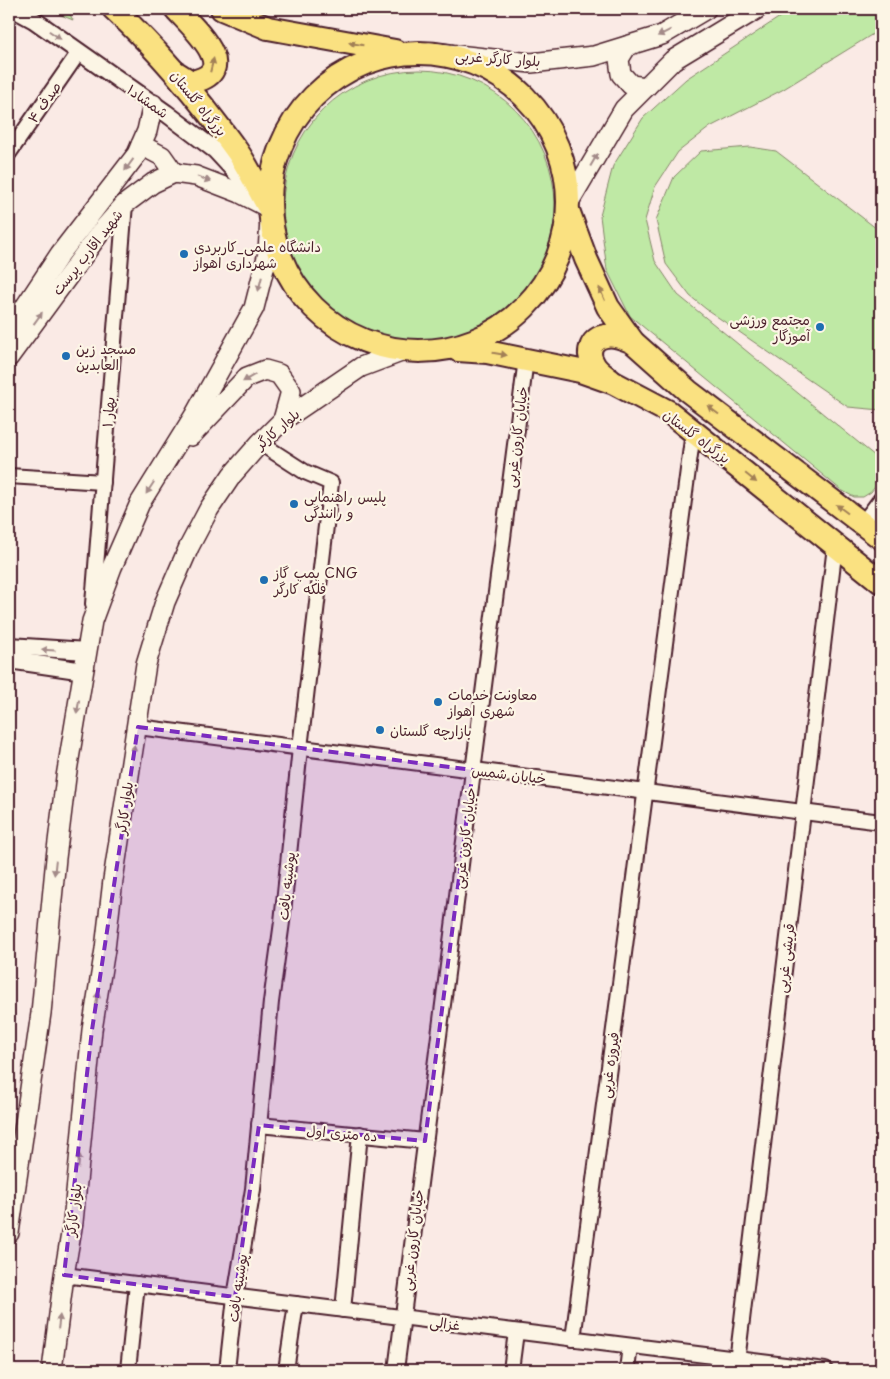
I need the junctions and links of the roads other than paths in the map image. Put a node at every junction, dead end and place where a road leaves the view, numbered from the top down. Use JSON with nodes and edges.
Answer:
{"nodes":[{"id":1,"x":14,"y":9,"type":"edge"},
{"id":2,"x":106,"y":9,"type":"edge"},
{"id":3,"x":114,"y":9,"type":"edge"},
{"id":4,"x":176,"y":9,"type":"edge"},
{"id":5,"x":222,"y":9,"type":"edge"},
{"id":6,"x":706,"y":9,"type":"edge"},
{"id":7,"x":757,"y":9,"type":"edge"},
{"id":8,"x":141,"y":34,"type":"junction"},
{"id":9,"x":627,"y":46,"type":"junction"},
{"id":10,"x":79,"y":52,"type":"junction"},
{"id":11,"x":404,"y":52,"type":"junction"},
{"id":12,"x":429,"y":52,"type":"junction"},
{"id":13,"x":175,"y":72,"type":"junction"},
{"id":14,"x":646,"y":87,"type":"junction"},
{"id":15,"x":153,"y":104,"type":"junction"},
{"id":16,"x":141,"y":145,"type":"junction"},
{"id":17,"x":9,"y":153,"type":"edge"},
{"id":18,"x":174,"y":173,"type":"junction"},
{"id":19,"x":125,"y":204,"type":"junction"},
{"id":20,"x":569,"y":208,"type":"junction"},
{"id":21,"x":269,"y":213,"type":"junction"},
{"id":22,"x":9,"y":331,"type":"edge"},
{"id":23,"x":633,"y":342,"type":"junction"},
{"id":24,"x":452,"y":350,"type":"junction"},
{"id":25,"x":401,"y":352,"type":"junction"},
{"id":26,"x":9,"y":357,"type":"edge"},
{"id":27,"x":526,"y":359,"type":"junction"},
{"id":28,"x":614,"y":383,"type":"junction"},
{"id":29,"x":283,"y":420,"type":"junction"},
{"id":30,"x":693,"y":432,"type":"junction"},
{"id":31,"x":260,"y":443,"type":"junction"},
{"id":32,"x":164,"y":465,"type":"junction"},
{"id":33,"x":9,"y":476,"type":"edge"},
{"id":34,"x":103,"y":482,"type":"junction"},
{"id":35,"x":881,"y":500,"type":"edge"},
{"id":36,"x":862,"y":524,"type":"junction"},
{"id":37,"x":881,"y":538,"type":"edge"},
{"id":38,"x":835,"y":546,"type":"junction"},
{"id":39,"x":881,"y":582,"type":"edge"},
{"id":40,"x":92,"y":621,"type":"junction"},
{"id":41,"x":9,"y":646,"type":"edge"},
{"id":42,"x":87,"y":651,"type":"junction"},
{"id":43,"x":9,"y":660,"type":"edge"},
{"id":44,"x":84,"y":671,"type":"junction"},
{"id":45,"x":138,"y":727,"type":"junction"},
{"id":46,"x":300,"y":748,"type":"junction"},
{"id":47,"x":473,"y":770,"type":"junction"},
{"id":48,"x":646,"y":792,"type":"junction"},
{"id":49,"x":803,"y":812,"type":"junction"},
{"id":50,"x":881,"y":822,"type":"edge"},
{"id":51,"x":259,"y":1125,"type":"junction"},
{"id":52,"x":360,"y":1134,"type":"junction"},
{"id":53,"x":425,"y":1140,"type":"junction"},
{"id":54,"x":15,"y":1148,"type":"edge"},
{"id":55,"x":9,"y":1233,"type":"edge"},
{"id":56,"x":64,"y":1275,"type":"junction"},
{"id":57,"x":137,"y":1284,"type":"junction"},
{"id":58,"x":235,"y":1297,"type":"junction"},
{"id":59,"x":296,"y":1304,"type":"junction"},
{"id":60,"x":343,"y":1310,"type":"junction"},
{"id":61,"x":402,"y":1318,"type":"junction"},
{"id":62,"x":516,"y":1332,"type":"junction"},
{"id":63,"x":573,"y":1339,"type":"junction"},
{"id":64,"x":630,"y":1346,"type":"junction"},
{"id":65,"x":736,"y":1365,"type":"edge"},
{"id":66,"x":52,"y":1370,"type":"edge"},
{"id":67,"x":128,"y":1370,"type":"edge"},
{"id":68,"x":227,"y":1370,"type":"edge"},
{"id":69,"x":286,"y":1370,"type":"edge"},
{"id":70,"x":396,"y":1370,"type":"edge"},
{"id":71,"x":511,"y":1370,"type":"edge"},
{"id":72,"x":627,"y":1370,"type":"edge"},
{"id":73,"x":825,"y":1370,"type":"edge"}],
"edges":[{"from":1,"to":10,"type":"street","name":"شمشاد۱","one_way":true},
{"from":2,"to":8,"type":"main road"},
{"from":3,"to":8,"type":"highway","name":"بزرگراه گلستان"},
{"from":13,"to":4,"type":"highway","one_way":true},
{"from":11,"to":5,"type":"highway","one_way":true},
{"from":6,"to":9,"type":"main road","name":"بلوار کارگر غربی","one_way":true},
{"from":7,"to":14,"type":"main road"},
{"from":8,"to":13,"type":"highway","name":"بزرگراه گلستان"},
{"from":9,"to":12,"type":"main road","name":"بلوار کارگر غربی"},
{"from":9,"to":14,"type":"main road"},
{"from":10,"to":15,"type":"street","name":"شمشاد۱"},
{"from":10,"to":17,"type":"street","name":"صدف ۴"},
{"from":11,"to":12,"type":"highway"},
{"from":11,"to":21,"type":"highway"},
{"from":12,"to":20,"type":"highway"},
{"from":13,"to":21,"type":"highway","name":"بزرگراه گلستان"},
{"from":20,"to":14,"type":"main road","one_way":true},
{"from":15,"to":16,"type":"main road","name":"شهید اقارب پرست"},
{"from":15,"to":21,"type":"street","name":"شمشاد۱"},
{"from":16,"to":18,"type":"main road"},
{"from":16,"to":22,"type":"main road","name":"شهید اقارب پرست","one_way":true},
{"from":18,"to":19,"type":"main road","name":"شهید اقارب پرست"},
{"from":18,"to":21,"type":"main road","one_way":true},
{"from":26,"to":19,"type":"main road","name":"شهید اقارب پرست","one_way":true},
{"from":19,"to":34,"type":"street","name":"بهار ۱"},
{"from":23,"to":20,"type":"highway","one_way":true},
{"from":20,"to":24,"type":"highway"},
{"from":21,"to":25,"type":"highway"},
{"from":21,"to":32,"type":"main road","one_way":true},
{"from":23,"to":28,"type":"highway"},
{"from":36,"to":23,"type":"highway","one_way":true},
{"from":24,"to":25,"type":"highway"},
{"from":24,"to":27,"type":"highway","name":"بزرگراه گلستان","one_way":true},
{"from":25,"to":29,"type":"main road","name":"بلوار کارگر"},
{"from":27,"to":28,"type":"highway","name":"بزرگراه گلستان"},
{"from":27,"to":47,"type":"street","name":"خیابان کارون غربی"},
{"from":28,"to":30,"type":"highway","name":"بزرگراه گلستان"},
{"from":29,"to":31,"type":"main road","name":"بلوار کارگر"},
{"from":29,"to":32,"type":"main road","one_way":true},
{"from":30,"to":38,"type":"highway","name":"بزرگراه گلستان","one_way":true},
{"from":30,"to":48,"type":"street","name":"فیروزه غربی"},
{"from":31,"to":45,"type":"main road","name":"بلوار کارگر"},
{"from":31,"to":46,"type":"street","name":"پوشینه بافت"},
{"from":32,"to":40,"type":"main road","one_way":true},
{"from":33,"to":34,"type":"street"},
{"from":34,"to":40,"type":"street","name":"بهار ۱"},
{"from":35,"to":36,"type":"street"},
{"from":36,"to":37,"type":"highway"},
{"from":38,"to":39,"type":"highway","name":"بزرگراه گلستان"},
{"from":38,"to":49,"type":"street","name":"قریشی غربی"},
{"from":40,"to":42,"type":"main road"},
{"from":42,"to":41,"type":"street","one_way":true},
{"from":42,"to":44,"type":"main road"},
{"from":43,"to":44,"type":"street"},
{"from":44,"to":54,"type":"main road","one_way":true},
{"from":45,"to":46,"type":"street","name":"خیابان شمس"},
{"from":56,"to":45,"type":"main road","name":"بلوار کارگر","one_way":true},
{"from":46,"to":47,"type":"street","name":"خیابان شمس"},
{"from":46,"to":51,"type":"street","name":"پوشینه بافت"},
{"from":47,"to":48,"type":"street","name":"خیابان شمس"},
{"from":47,"to":53,"type":"street","name":"خیابان کارون غربی"},
{"from":48,"to":49,"type":"street","name":"خیابان شمس"},
{"from":48,"to":63,"type":"street","name":"فیروزه غربی"},
{"from":49,"to":50,"type":"street","name":"خیابان شمس"},
{"from":49,"to":65,"type":"street","name":"قریشی غربی"},
{"from":51,"to":52,"type":"street","name":"ده متری اول"},
{"from":51,"to":58,"type":"street","name":"پوشینه بافت"},
{"from":52,"to":53,"type":"street","name":"ده متری اول"},
{"from":52,"to":60,"type":"street"},
{"from":53,"to":61,"type":"street","name":"خیابان کارون غربی"},
{"from":54,"to":55,"type":"main road"},
{"from":56,"to":57,"type":"street","name":"غزالی"},
{"from":66,"to":56,"type":"main road","name":"بلوار کارگر","one_way":true},
{"from":57,"to":58,"type":"street","name":"غزالی"},
{"from":57,"to":67,"type":"street"},
{"from":58,"to":59,"type":"street","name":"غزالی"},
{"from":58,"to":68,"type":"street","name":"پوشینه بافت"},
{"from":59,"to":60,"type":"street","name":"غزالی"},
{"from":59,"to":69,"type":"street"},
{"from":60,"to":61,"type":"street","name":"غزالی"},
{"from":61,"to":62,"type":"street","name":"غزالی"},
{"from":61,"to":70,"type":"street","name":"خیابان کارون غربی"},
{"from":62,"to":63,"type":"street","name":"غزالی"},
{"from":62,"to":71,"type":"street"},
{"from":63,"to":64,"type":"street","name":"غزالی"},
{"from":64,"to":65,"type":"street","name":"غزالی"},
{"from":64,"to":72,"type":"street"},
{"from":65,"to":73,"type":"street","name":"غزالی"}]}
